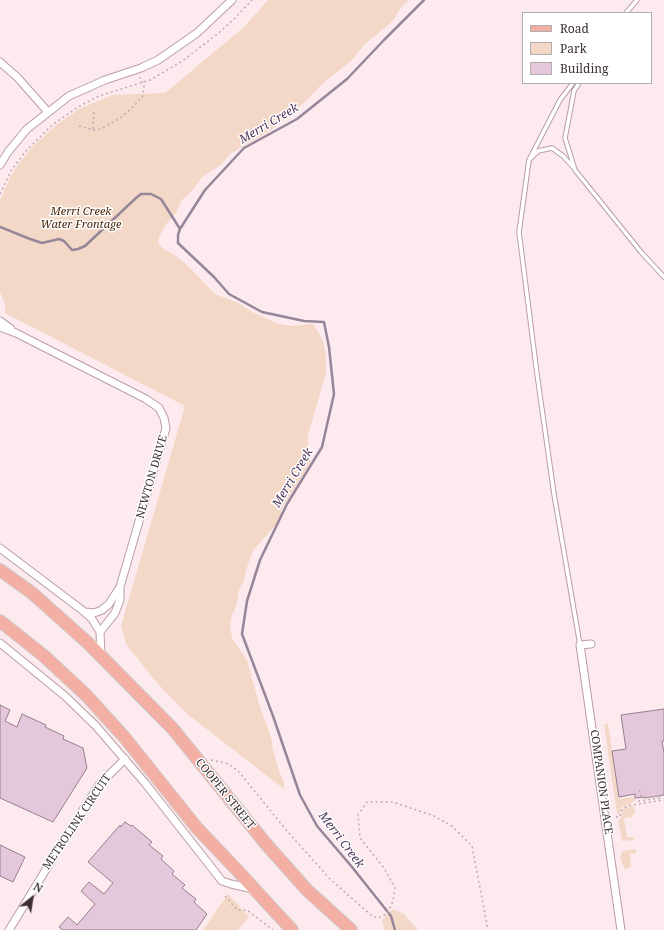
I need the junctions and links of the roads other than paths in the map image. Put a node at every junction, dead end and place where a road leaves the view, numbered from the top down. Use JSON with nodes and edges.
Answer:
{"nodes":[{"id":1,"x":232,"y":0,"type":"edge"},
{"id":2,"x":637,"y":0,"type":"edge"},
{"id":3,"x":627,"y":12,"type":"edge"},
{"id":4,"x":0,"y":62,"type":"edge"},
{"id":5,"x":572,"y":84,"type":"edge"},
{"id":6,"x":578,"y":84,"type":"edge"},
{"id":7,"x":48,"y":112,"type":"junction"},
{"id":8,"x":529,"y":160,"type":"junction"},
{"id":9,"x":0,"y":165,"type":"edge"},
{"id":10,"x":575,"y":170,"type":"junction"},
{"id":11,"x":664,"y":277,"type":"edge"},
{"id":12,"x":0,"y":321,"type":"edge"},
{"id":13,"x":0,"y":328,"type":"edge"},
{"id":14,"x":16,"y":333,"type":"junction"},
{"id":15,"x":0,"y":548,"type":"edge"},
{"id":16,"x":0,"y":570,"type":"edge"},
{"id":17,"x":120,"y":587,"type":"junction"},
{"id":18,"x":85,"y":612,"type":"junction"},
{"id":19,"x":0,"y":621,"type":"edge"},
{"id":20,"x":100,"y":632,"type":"junction"},
{"id":21,"x":0,"y":643,"type":"edge"},
{"id":22,"x":590,"y":644,"type":"dead end"},
{"id":23,"x":580,"y":645,"type":"junction"},
{"id":24,"x":101,"y":655,"type":"junction"},
{"id":25,"x":124,"y":759,"type":"junction"},
{"id":26,"x":253,"y":889,"type":"junction"},
{"id":27,"x":8,"y":930,"type":"edge"},
{"id":28,"x":292,"y":930,"type":"edge"},
{"id":29,"x":350,"y":930,"type":"edge"},
{"id":30,"x":621,"y":930,"type":"edge"}],
"edges":[{"from":1,"to":7,"type":"street"},
{"from":2,"to":3,"type":"lane"},
{"from":4,"to":7,"type":"street"},
{"from":5,"to":8,"type":"lane"},
{"from":6,"to":10,"type":"lane"},
{"from":7,"to":9,"type":"street"},
{"from":8,"to":10,"type":"lane"},
{"from":8,"to":23,"type":"lane"},
{"from":10,"to":11,"type":"lane"},
{"from":12,"to":14,"type":"street","name":"NEWTON DRIVE"},
{"from":13,"to":14,"type":"street","name":"NEWTON DRIVE"},
{"from":14,"to":17,"type":"street","name":"NEWTON DRIVE"},
{"from":15,"to":18,"type":"street"},
{"from":16,"to":24,"type":"main road","name":"COOPER STREET"},
{"from":17,"to":18,"type":"street","name":"NEWTON DRIVE"},
{"from":17,"to":20,"type":"street","name":"NEWTON DRIVE"},
{"from":18,"to":20,"type":"street"},
{"from":19,"to":26,"type":"main road"},
{"from":20,"to":24,"type":"street"},
{"from":21,"to":25,"type":"street"},
{"from":22,"to":23,"type":"street"},
{"from":23,"to":30,"type":"street","name":"COMPANION PLACE"},
{"from":24,"to":29,"type":"main road","name":"COOPER STREET"},
{"from":25,"to":26,"type":"street"},
{"from":25,"to":27,"type":"street","name":"METROLINK CIRCUIT"},
{"from":26,"to":28,"type":"main road"}]}
